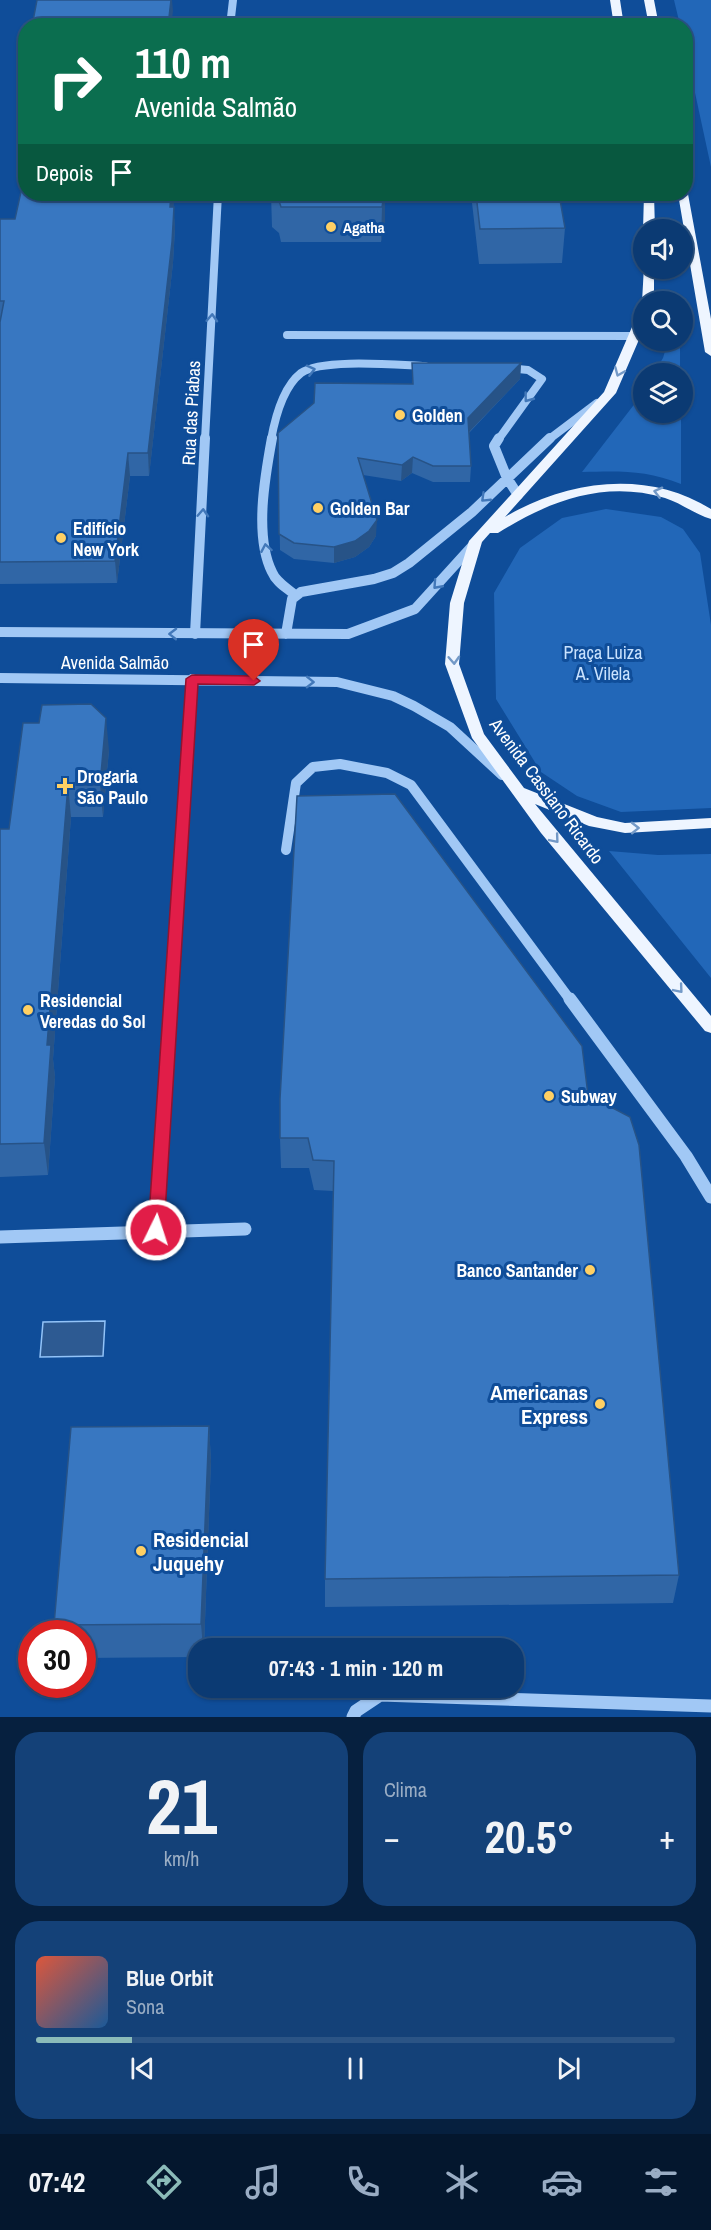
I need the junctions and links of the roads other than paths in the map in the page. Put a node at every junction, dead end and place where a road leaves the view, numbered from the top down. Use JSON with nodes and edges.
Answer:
{"nodes":[{"id":1,"x":233,"y":0,"type":"edge"},
{"id":2,"x":615,"y":0,"type":"edge"},
{"id":3,"x":649,"y":0,"type":"edge"},
{"id":4,"x":231,"y":18,"type":"edge"},
{"id":5,"x":618,"y":18,"type":"edge"},
{"id":6,"x":652,"y":18,"type":"edge"},
{"id":7,"x":218,"y":201,"type":"edge"},
{"id":8,"x":649,"y":201,"type":"edge"},
{"id":9,"x":684,"y":201,"type":"edge"},
{"id":10,"x":650,"y":219,"type":"edge"},
{"id":11,"x":287,"y":335,"type":"dead end"},
{"id":12,"x":633,"y":336,"type":"edge"},
{"id":13,"x":633,"y":338,"type":"edge"},
{"id":14,"x":711,"y":352,"type":"edge"},
{"id":15,"x":441,"y":366,"type":"edge"},
{"id":16,"x":498,"y":367,"type":"edge"},
{"id":17,"x":610,"y":393,"type":"junction"},
{"id":18,"x":507,"y":478,"type":"junction"},
{"id":19,"x":518,"y":495,"type":"junction"},
{"id":20,"x":711,"y":515,"type":"edge"},
{"id":21,"x":476,"y":542,"type":"junction"},
{"id":22,"x":295,"y":595,"type":"junction"},
{"id":23,"x":0,"y":632,"type":"edge"},
{"id":24,"x":195,"y":634,"type":"junction"},
{"id":25,"x":286,"y":634,"type":"junction"},
{"id":26,"x":0,"y":678,"type":"edge"},
{"id":27,"x":192,"y":679,"type":"junction"},
{"id":28,"x":520,"y":792,"type":"junction"},
{"id":29,"x":711,"y":823,"type":"edge"},
{"id":30,"x":286,"y":850,"type":"dead end"},
{"id":31,"x":711,"y":1027,"type":"edge"},
{"id":32,"x":711,"y":1197,"type":"edge"},
{"id":33,"x":245,"y":1229,"type":"dead end"},
{"id":34,"x":156,"y":1230,"type":"junction"},
{"id":35,"x":0,"y":1237,"type":"edge"},
{"id":36,"x":711,"y":1706,"type":"edge"},
{"id":37,"x":353,"y":1717,"type":"edge"}],
"edges":[{"from":1,"to":4,"type":"street"},
{"from":2,"to":5,"type":"main road"},
{"from":3,"to":6,"type":"main road"},
{"from":24,"to":7,"type":"street","name":"Rua das Piabas","one_way":true},
{"from":8,"to":10,"type":"main road"},
{"from":9,"to":14,"type":"main road"},
{"from":11,"to":12,"type":"street"},
{"from":13,"to":17,"type":"main road","name":"Avenida Cassiano Ricardo","one_way":true},
{"from":22,"to":15,"type":"street","one_way":true},
{"from":16,"to":18,"type":"street","one_way":true},
{"from":17,"to":18,"type":"street"},
{"from":17,"to":19,"type":"main road","name":"Avenida Cassiano Ricardo"},
{"from":18,"to":19,"type":"street"},
{"from":18,"to":22,"type":"street","one_way":true},
{"from":19,"to":21,"type":"main road","name":"Avenida Cassiano Ricardo"},
{"from":20,"to":21,"type":"main road","one_way":true},
{"from":21,"to":25,"type":"street","name":"Avenida Salmão","one_way":true},
{"from":21,"to":28,"type":"main road","name":"Avenida Cassiano Ricardo","one_way":true},
{"from":22,"to":25,"type":"street"},
{"from":24,"to":23,"type":"street","name":"Avenida Salmão","one_way":true},
{"from":24,"to":25,"type":"street","name":"Avenida Salmão"},
{"from":26,"to":27,"type":"street","name":"Avenida Salmão"},
{"from":27,"to":28,"type":"street","name":"Avenida Salmão","one_way":true},
{"from":27,"to":34,"type":"street"},
{"from":28,"to":29,"type":"main road","one_way":true},
{"from":28,"to":31,"type":"main road","name":"Avenida Cassiano Ricardo","one_way":true},
{"from":30,"to":32,"type":"street"},
{"from":33,"to":34,"type":"street"},
{"from":34,"to":35,"type":"street"},
{"from":36,"to":37,"type":"street"}]}
